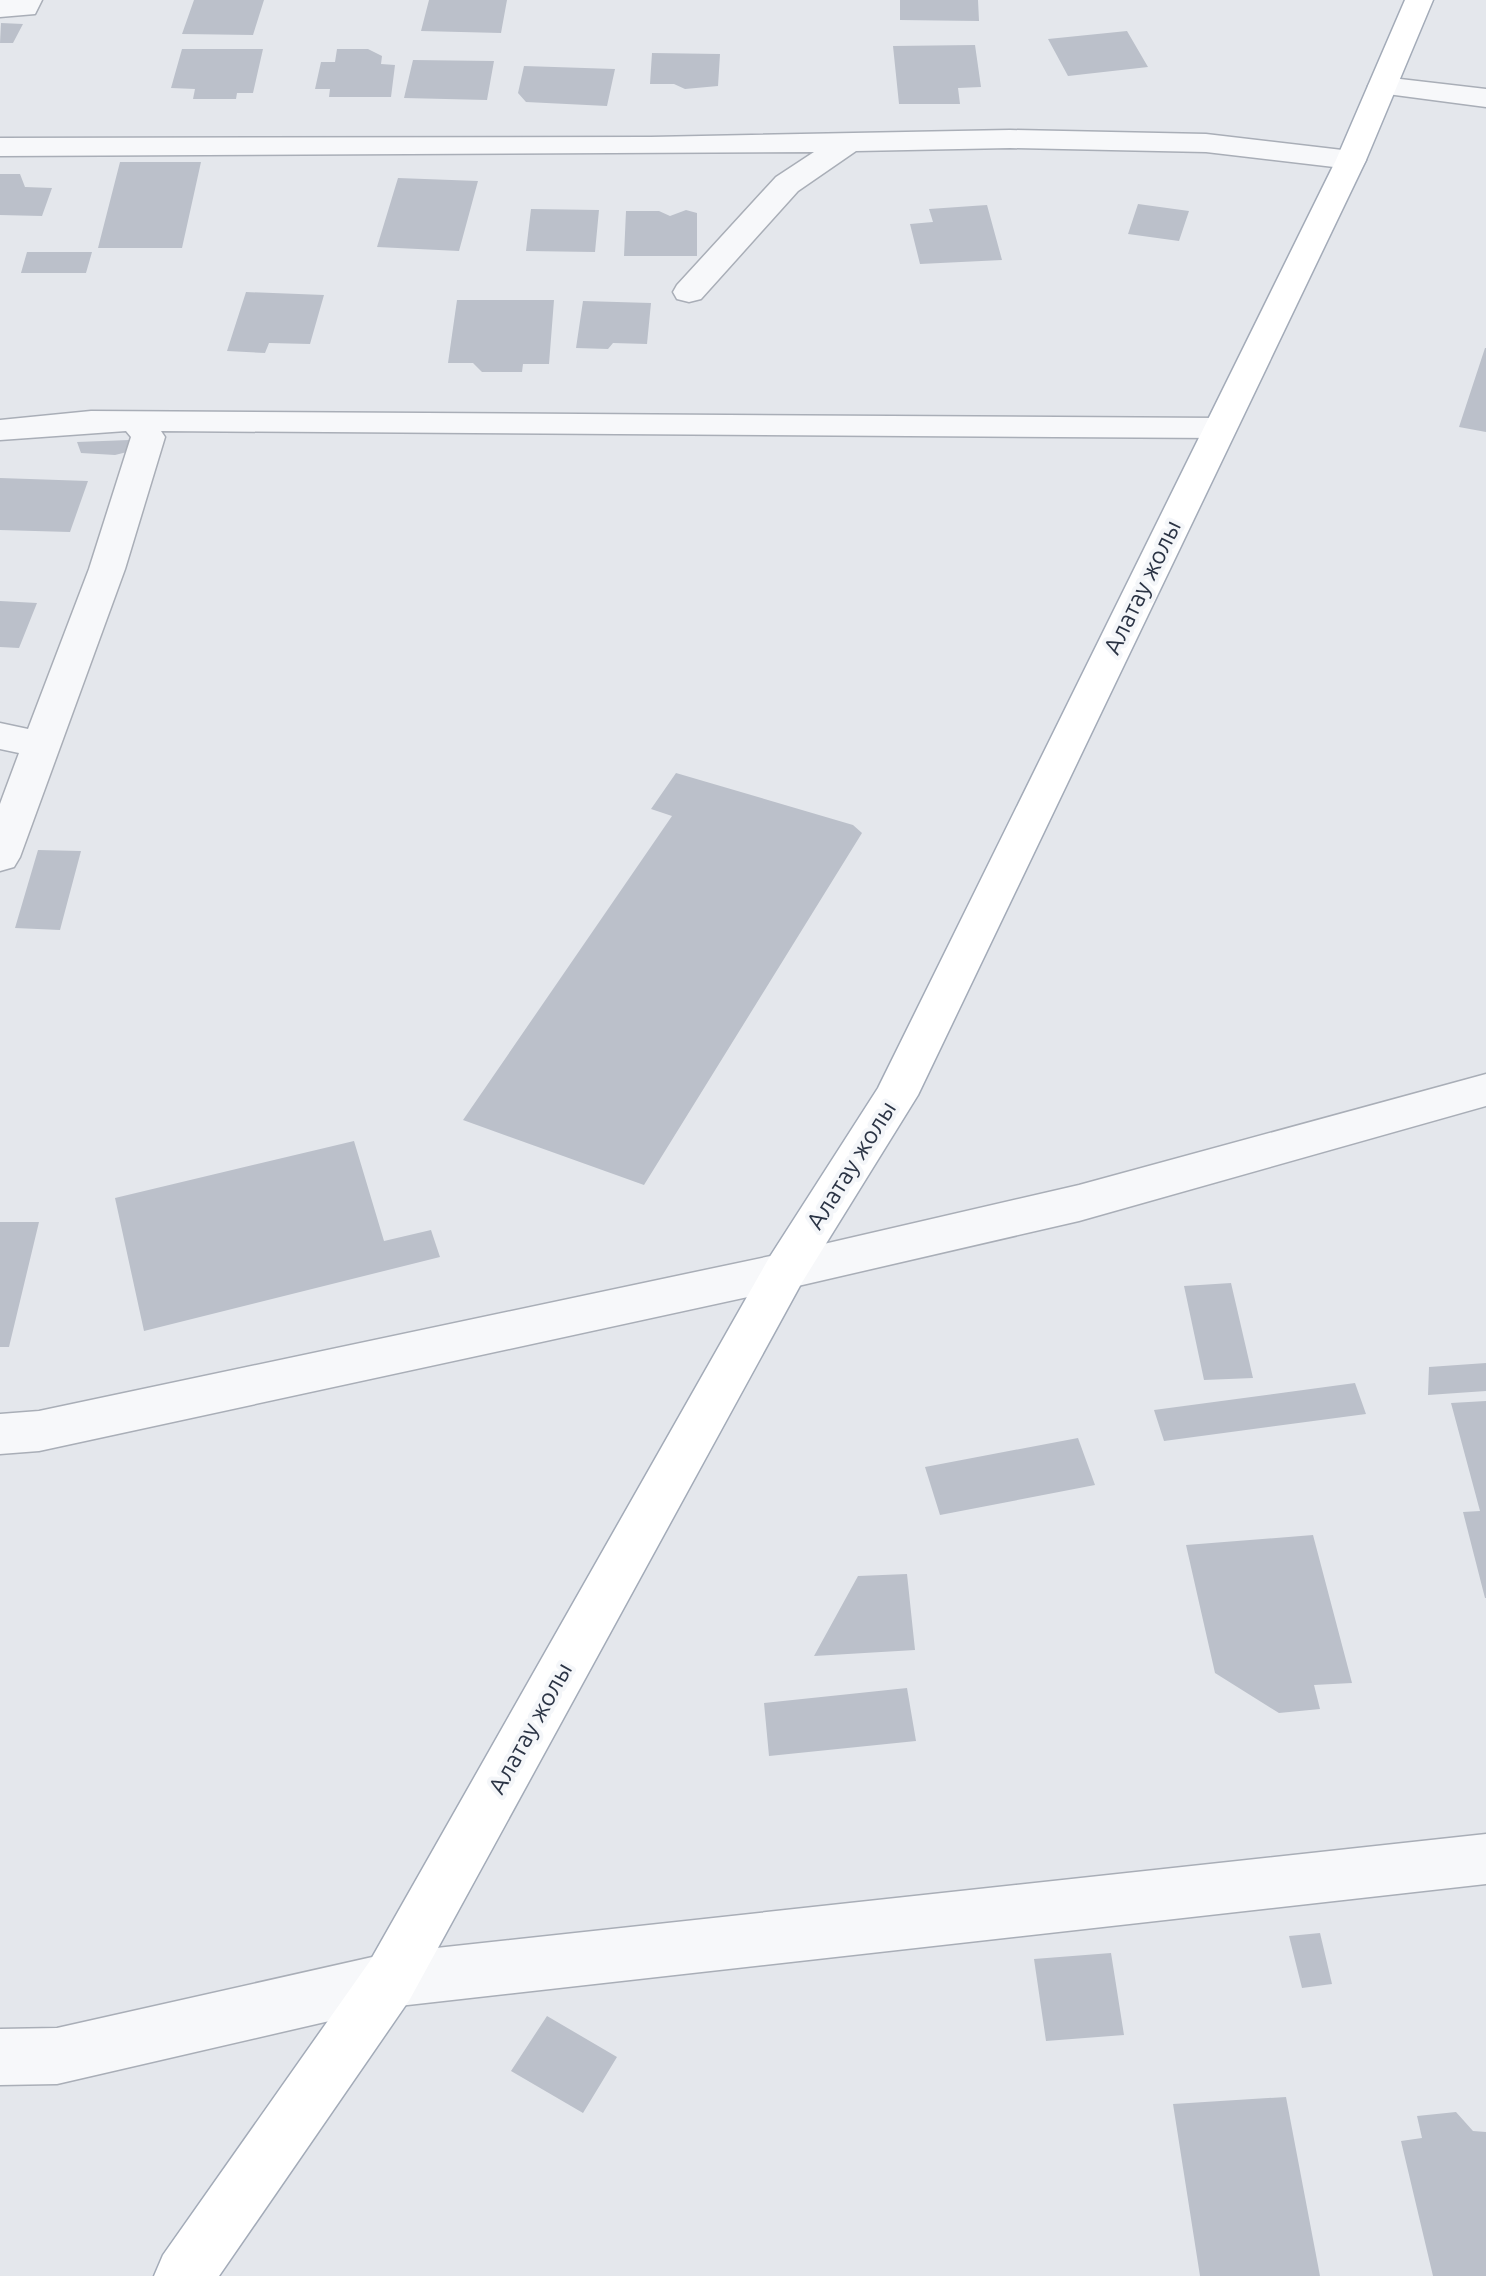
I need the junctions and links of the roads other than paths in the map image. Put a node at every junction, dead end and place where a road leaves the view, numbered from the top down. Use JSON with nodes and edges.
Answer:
{"nodes":[{"id":1,"x":28,"y":0,"type":"edge"},
{"id":2,"x":1419,"y":0,"type":"edge"},
{"id":3,"x":0,"y":8,"type":"edge"},
{"id":4,"x":1383,"y":86,"type":"junction"},
{"id":5,"x":1486,"y":98,"type":"edge"},
{"id":6,"x":849,"y":142,"type":"junction"},
{"id":7,"x":0,"y":147,"type":"edge"},
{"id":8,"x":1351,"y":160,"type":"junction"},
{"id":9,"x":689,"y":292,"type":"dead end"},
{"id":10,"x":136,"y":421,"type":"junction"},
{"id":11,"x":1220,"y":428,"type":"junction"},
{"id":12,"x":0,"y":430,"type":"edge"},
{"id":13,"x":0,"y":736,"type":"edge"},
{"id":14,"x":40,"y":745,"type":"junction"},
{"id":15,"x":0,"y":857,"type":"edge"},
{"id":16,"x":1486,"y":1090,"type":"edge"},
{"id":17,"x":785,"y":1271,"type":"junction"},
{"id":18,"x":0,"y":1434,"type":"edge"},
{"id":19,"x":1486,"y":1859,"type":"edge"},
{"id":20,"x":390,"y":1980,"type":"junction"},
{"id":21,"x":0,"y":2057,"type":"edge"},
{"id":22,"x":184,"y":2276,"type":"edge"}],
"edges":[{"from":1,"to":3,"type":"street"},
{"from":2,"to":4,"type":"main road","name":"Алатау жолы"},
{"from":4,"to":5,"type":"street"},
{"from":4,"to":8,"type":"main road","name":"Алатау жолы"},
{"from":6,"to":7,"type":"street"},
{"from":6,"to":8,"type":"street"},
{"from":6,"to":9,"type":"street"},
{"from":8,"to":11,"type":"main road","name":"Алатау жолы"},
{"from":10,"to":11,"type":"street"},
{"from":10,"to":12,"type":"street"},
{"from":10,"to":14,"type":"street"},
{"from":11,"to":17,"type":"main road","name":"Алатау жолы"},
{"from":13,"to":14,"type":"street"},
{"from":14,"to":15,"type":"street"},
{"from":16,"to":17,"type":"street"},
{"from":17,"to":18,"type":"street"},
{"from":17,"to":20,"type":"main road","name":"Алатау жолы"},
{"from":19,"to":20,"type":"street"},
{"from":20,"to":21,"type":"street"},
{"from":20,"to":22,"type":"main road","name":"Алатау жолы"}]}
